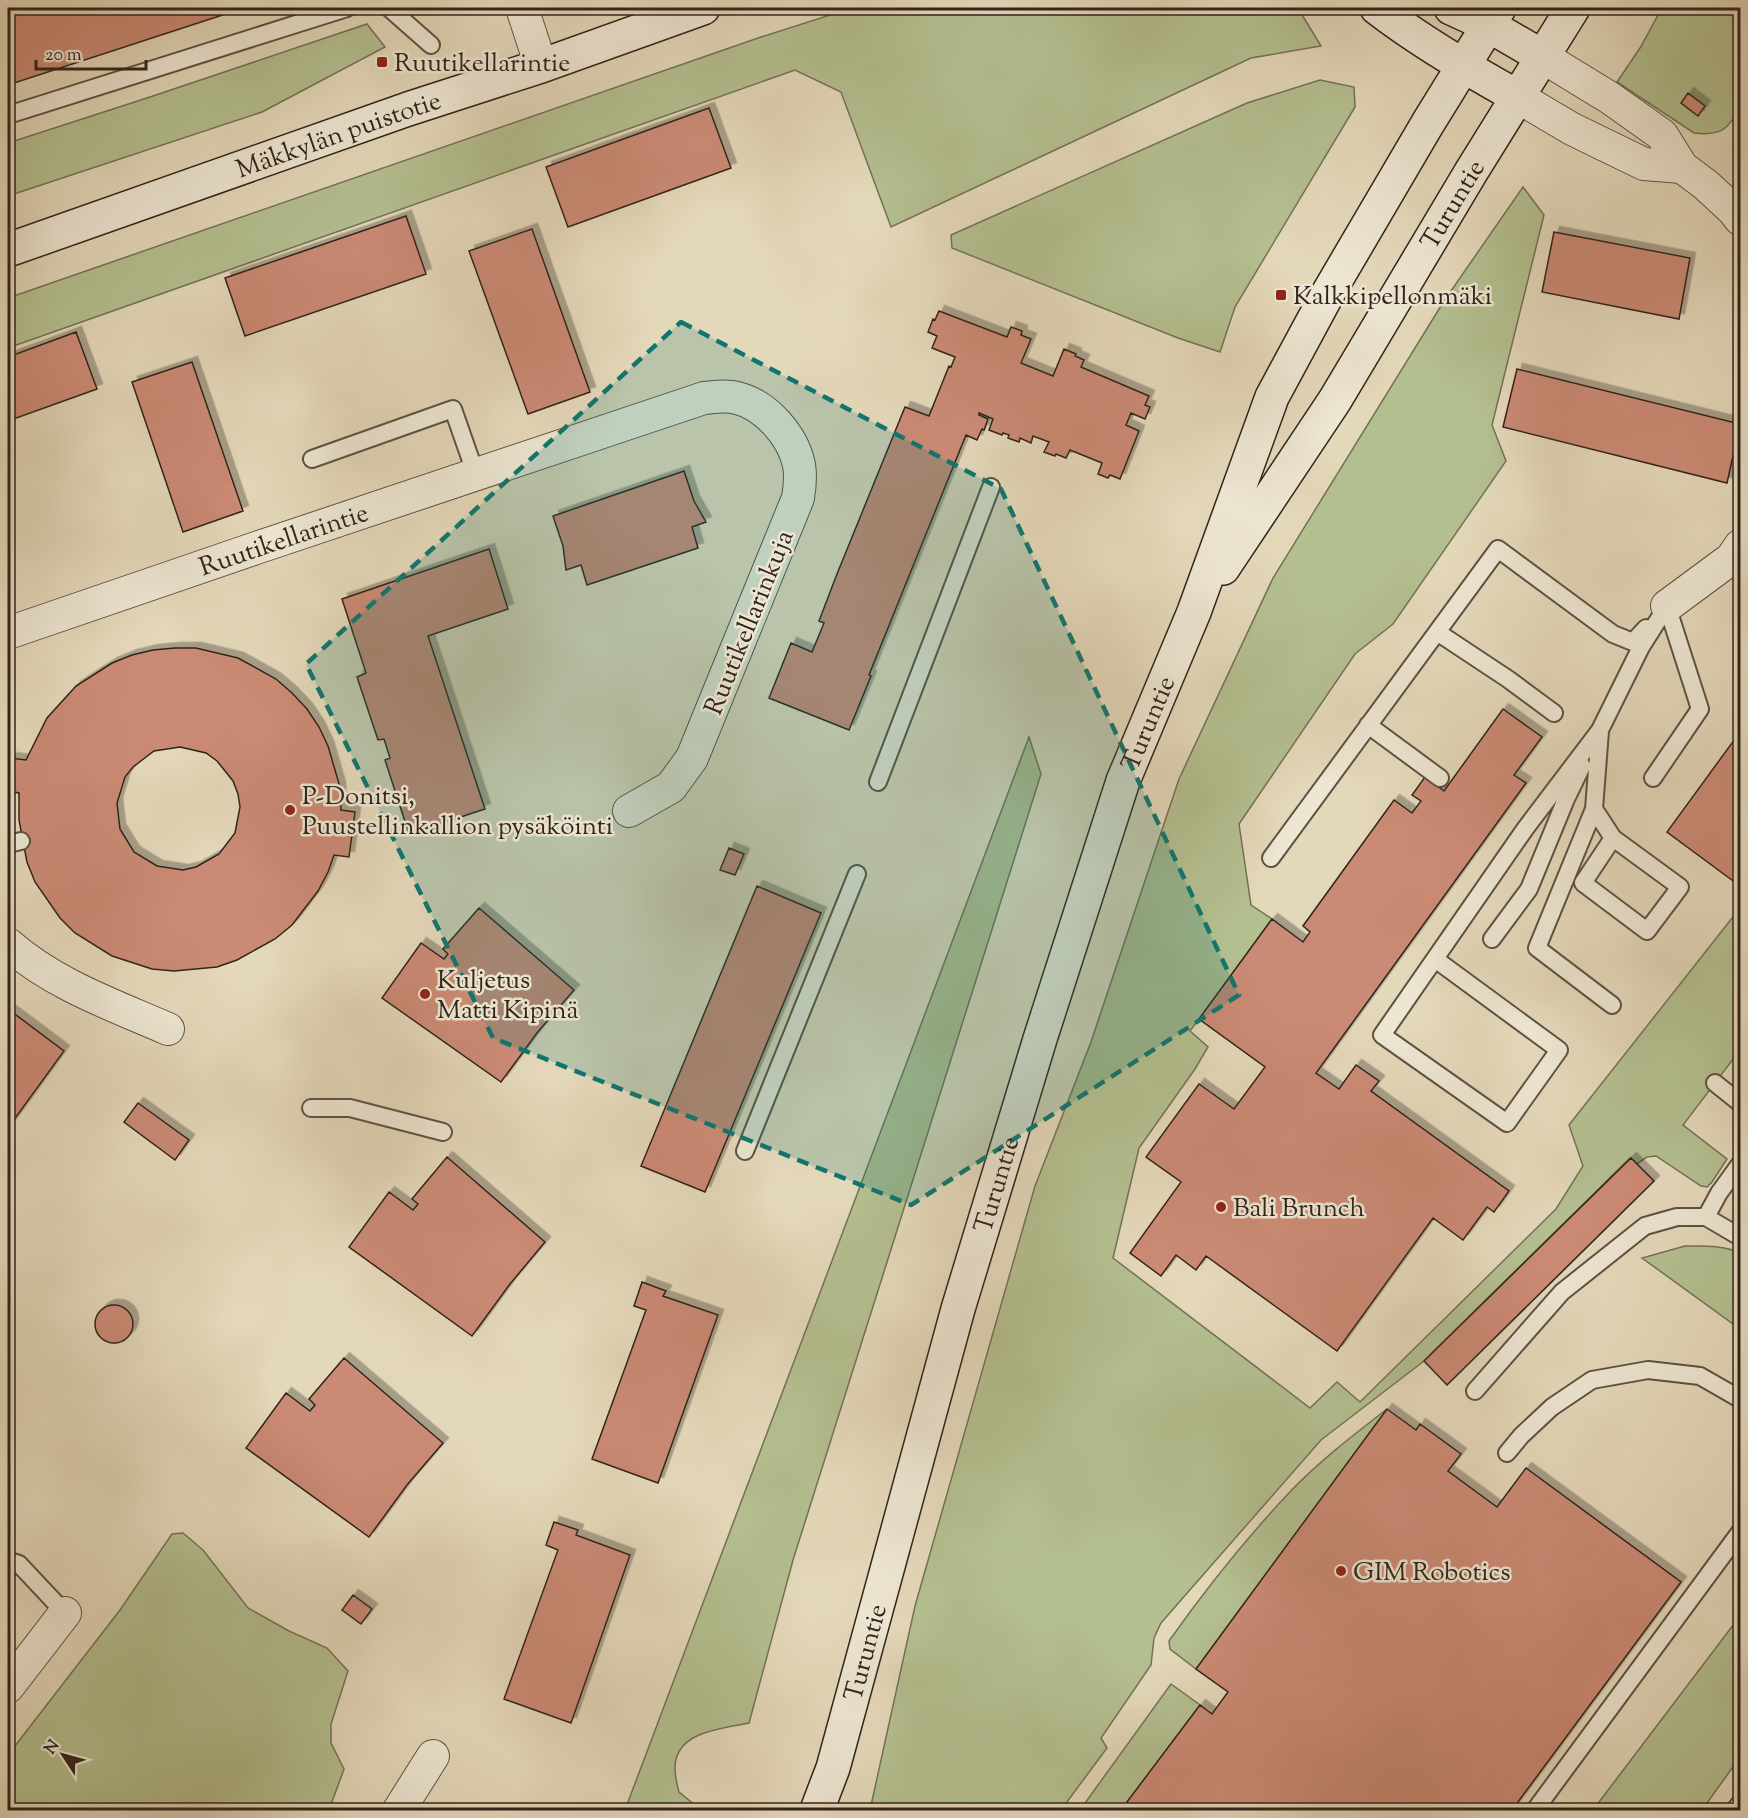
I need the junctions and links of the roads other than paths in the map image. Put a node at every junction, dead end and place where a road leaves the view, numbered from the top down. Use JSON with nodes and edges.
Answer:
{"nodes":[{"id":1,"x":347,"y":8,"type":"edge"},
{"id":2,"x":388,"y":8,"type":"edge"},
{"id":3,"x":522,"y":8,"type":"edge"},
{"id":4,"x":704,"y":8,"type":"edge"},
{"id":5,"x":1377,"y":8,"type":"edge"},
{"id":6,"x":1451,"y":8,"type":"edge"},
{"id":7,"x":1573,"y":8,"type":"edge"},
{"id":8,"x":1494,"y":16,"type":"edge"},
{"id":9,"x":431,"y":45,"type":"dead end"},
{"id":10,"x":1543,"y":57,"type":"junction"},
{"id":11,"x":541,"y":66,"type":"junction"},
{"id":12,"x":1463,"y":66,"type":"junction"},
{"id":13,"x":1518,"y":97,"type":"junction"},
{"id":14,"x":8,"y":114,"type":"edge"},
{"id":15,"x":1682,"y":167,"type":"junction"},
{"id":16,"x":1740,"y":219,"type":"edge"},
{"id":17,"x":8,"y":250,"type":"edge"},
{"id":18,"x":764,"y":412,"type":"joint"},
{"id":19,"x":312,"y":459,"type":"dead end"},
{"id":20,"x":476,"y":475,"type":"junction"},
{"id":21,"x":991,"y":487,"type":"dead end"},
{"id":22,"x":1740,"y":546,"type":"edge"},
{"id":23,"x":1668,"y":606,"type":"junction"},
{"id":24,"x":1194,"y":612,"type":"junction"},
{"id":25,"x":1437,"y":632,"type":"junction"},
{"id":26,"x":8,"y":633,"type":"edge"},
{"id":27,"x":1554,"y":713,"type":"dead end"},
{"id":28,"x":1368,"y":725,"type":"junction"},
{"id":29,"x":1600,"y":730,"type":"junction"},
{"id":30,"x":1440,"y":778,"type":"dead end"},
{"id":31,"x":1653,"y":778,"type":"dead end"},
{"id":32,"x":878,"y":782,"type":"dead end"},
{"id":33,"x":1594,"y":809,"type":"junction"},
{"id":34,"x":629,"y":811,"type":"dead end"},
{"id":35,"x":1613,"y":838,"type":"junction"},
{"id":36,"x":1271,"y":858,"type":"dead end"},
{"id":37,"x":857,"y":874,"type":"dead end"},
{"id":38,"x":1492,"y":939,"type":"dead end"},
{"id":39,"x":8,"y":944,"type":"edge"},
{"id":40,"x":1435,"y":960,"type":"junction"},
{"id":41,"x":1612,"y":1005,"type":"dead end"},
{"id":42,"x":168,"y":1029,"type":"dead end"},
{"id":43,"x":1714,"y":1083,"type":"dead end"},
{"id":44,"x":1740,"y":1103,"type":"edge"},
{"id":45,"x":311,"y":1108,"type":"dead end"},
{"id":46,"x":443,"y":1132,"type":"dead end"},
{"id":47,"x":745,"y":1151,"type":"dead end"},
{"id":48,"x":1740,"y":1164,"type":"edge"},
{"id":49,"x":1706,"y":1217,"type":"junction"},
{"id":50,"x":1740,"y":1237,"type":"edge"},
{"id":51,"x":1475,"y":1391,"type":"dead end"},
{"id":52,"x":1740,"y":1399,"type":"edge"},
{"id":53,"x":1507,"y":1453,"type":"dead end"},
{"id":54,"x":1740,"y":1532,"type":"edge"},
{"id":55,"x":8,"y":1562,"type":"edge"},
{"id":56,"x":65,"y":1613,"type":"joint"},
{"id":57,"x":8,"y":1687,"type":"edge"},
{"id":58,"x":433,"y":1756,"type":"dead end"},
{"id":59,"x":832,"y":1767,"type":"junction"},
{"id":60,"x":399,"y":1810,"type":"edge"},
{"id":61,"x":817,"y":1810,"type":"edge"},
{"id":62,"x":825,"y":1810,"type":"edge"},
{"id":63,"x":1535,"y":1810,"type":"edge"}],
"edges":[{"from":1,"to":14,"type":"lane"},
{"from":2,"to":9,"type":"lane"},
{"from":3,"to":11,"type":"street"},
{"from":4,"to":11,"type":"main road","name":"Mäkkylän puistotie"},
{"from":5,"to":12,"type":"main road"},
{"from":6,"to":8,"type":"main road"},
{"from":7,"to":10,"type":"main road","name":"Turuntie"},
{"from":8,"to":10,"type":"main road"},
{"from":8,"to":12,"type":"main road","name":"Turuntie"},
{"from":10,"to":13,"type":"main road","name":"Turuntie"},
{"from":10,"to":15,"type":"street"},
{"from":11,"to":17,"type":"main road","name":"Mäkkylän puistotie"},
{"from":12,"to":13,"type":"main road"},
{"from":12,"to":24,"type":"main road","name":"Turuntie"},
{"from":13,"to":15,"type":"street"},
{"from":13,"to":24,"type":"main road","name":"Turuntie"},
{"from":15,"to":16,"type":"street"},
{"from":18,"to":20,"type":"street","name":"Ruutikellarintie"},
{"from":18,"to":34,"type":"street","name":"Ruutikellarinkuja"},
{"from":19,"to":20,"type":"lane"},
{"from":20,"to":26,"type":"street","name":"Ruutikellarintie"},
{"from":21,"to":32,"type":"lane"},
{"from":22,"to":23,"type":"street"},
{"from":23,"to":25,"type":"lane"},
{"from":23,"to":29,"type":"lane"},
{"from":23,"to":31,"type":"lane"},
{"from":24,"to":59,"type":"main road","name":"Turuntie"},
{"from":25,"to":27,"type":"lane"},
{"from":25,"to":28,"type":"lane"},
{"from":28,"to":30,"type":"lane"},
{"from":28,"to":36,"type":"lane"},
{"from":29,"to":33,"type":"lane"},
{"from":29,"to":38,"type":"lane"},
{"from":29,"to":40,"type":"lane"},
{"from":33,"to":35,"type":"lane"},
{"from":33,"to":41,"type":"lane"},
{"from":35,"to":35,"type":"lane"},
{"from":37,"to":47,"type":"lane"},
{"from":39,"to":42,"type":"street"},
{"from":40,"to":40,"type":"lane"},
{"from":43,"to":44,"type":"lane"},
{"from":45,"to":46,"type":"lane"},
{"from":48,"to":49,"type":"lane"},
{"from":49,"to":50,"type":"lane"},
{"from":49,"to":51,"type":"lane"},
{"from":52,"to":53,"type":"lane"},
{"from":54,"to":63,"type":"lane"},
{"from":55,"to":56,"type":"lane"},
{"from":56,"to":57,"type":"street"},
{"from":58,"to":60,"type":"street"},
{"from":59,"to":61,"type":"main road","name":"Turuntie"},
{"from":59,"to":62,"type":"main road","name":"Turuntie"}]}
